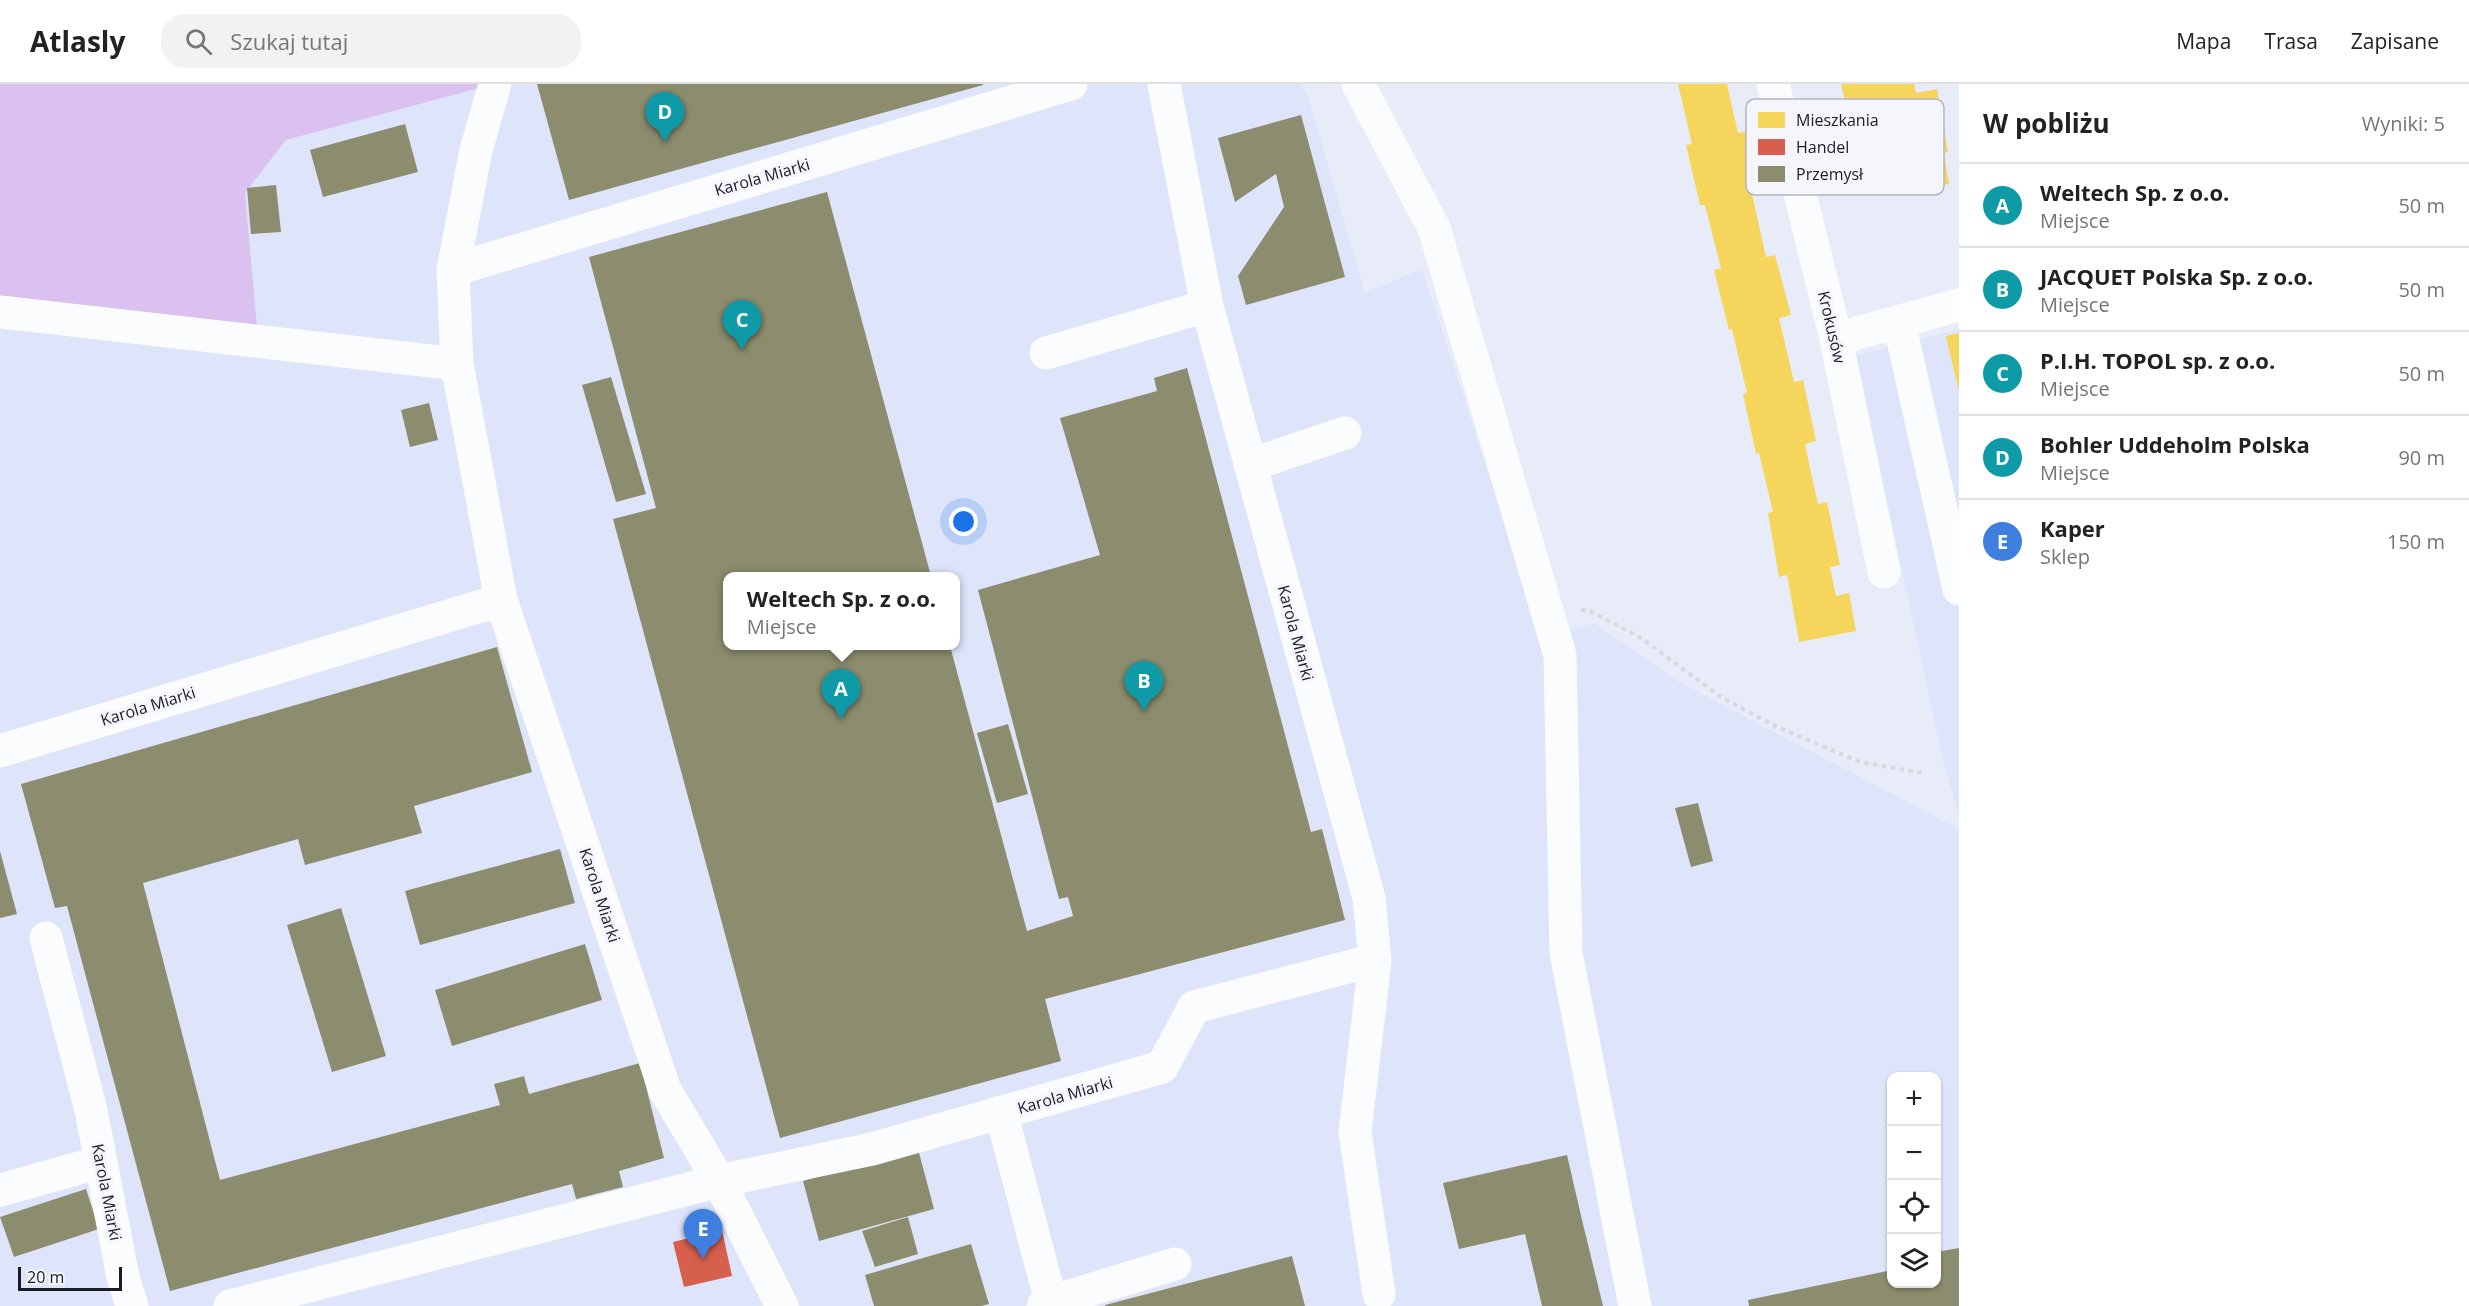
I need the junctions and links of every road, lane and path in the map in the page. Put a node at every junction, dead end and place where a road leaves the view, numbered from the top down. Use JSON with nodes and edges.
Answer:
{"nodes":[{"id":1,"x":495,"y":84,"type":"edge"},
{"id":2,"x":1071,"y":84,"type":"edge"},
{"id":3,"x":1164,"y":84,"type":"edge"},
{"id":4,"x":1358,"y":84,"type":"edge"},
{"id":5,"x":1773,"y":84,"type":"edge"},
{"id":6,"x":1777,"y":99,"type":"edge"},
{"id":7,"x":1800,"y":195,"type":"edge"},
{"id":8,"x":453,"y":270,"type":"junction"},
{"id":9,"x":1959,"y":305,"type":"edge"},
{"id":10,"x":1207,"y":306,"type":"junction"},
{"id":11,"x":0,"y":312,"type":"edge"},
{"id":12,"x":1899,"y":322,"type":"junction"},
{"id":13,"x":1836,"y":339,"type":"junction"},
{"id":14,"x":1046,"y":352,"type":"dead end"},
{"id":15,"x":456,"y":364,"type":"junction"},
{"id":16,"x":1345,"y":433,"type":"dead end"},
{"id":17,"x":1250,"y":465,"type":"junction"},
{"id":18,"x":1884,"y":572,"type":"dead end"},
{"id":19,"x":1959,"y":589,"type":"edge"},
{"id":20,"x":501,"y":600,"type":"junction"},
{"id":21,"x":1547,"y":610,"type":"junction"},
{"id":22,"x":1,"y":748,"type":"edge"},
{"id":23,"x":1923,"y":773,"type":"dead end"},
{"id":24,"x":46,"y":938,"type":"dead end"},
{"id":25,"x":1375,"y":960,"type":"junction"},
{"id":26,"x":1001,"y":1112,"type":"junction"},
{"id":27,"x":101,"y":1162,"type":"junction"},
{"id":28,"x":719,"y":1181,"type":"junction"},
{"id":29,"x":0,"y":1190,"type":"edge"},
{"id":30,"x":1175,"y":1264,"type":"dead end"},
{"id":31,"x":1379,"y":1294,"type":"dead end"},
{"id":32,"x":1048,"y":1305,"type":"edge"},
{"id":33,"x":132,"y":1306,"type":"edge"},
{"id":34,"x":230,"y":1306,"type":"edge"},
{"id":35,"x":782,"y":1306,"type":"edge"},
{"id":36,"x":1635,"y":1306,"type":"edge"}],
"edges":[{"from":1,"to":8,"type":"street","name":"Karola Miarki"},
{"from":2,"to":8,"type":"street","name":"Karola Miarki"},
{"from":3,"to":10,"type":"street","name":"Karola Miarki"},
{"from":4,"to":21,"type":"street"},
{"from":5,"to":6,"type":"street","name":"Krokusów"},
{"from":7,"to":13,"type":"street","name":"Krokusów"},
{"from":8,"to":15,"type":"street","name":"Karola Miarki"},
{"from":9,"to":12,"type":"street"},
{"from":10,"to":14,"type":"street"},
{"from":10,"to":17,"type":"street","name":"Karola Miarki"},
{"from":11,"to":15,"type":"street"},
{"from":12,"to":13,"type":"street"},
{"from":12,"to":19,"type":"street"},
{"from":13,"to":18,"type":"street","name":"Krokusów"},
{"from":15,"to":20,"type":"street","name":"Karola Miarki"},
{"from":16,"to":17,"type":"street"},
{"from":17,"to":25,"type":"street","name":"Karola Miarki"},
{"from":20,"to":22,"type":"street","name":"Karola Miarki"},
{"from":20,"to":28,"type":"street","name":"Karola Miarki"},
{"from":21,"to":23,"type":"path"},
{"from":21,"to":36,"type":"street"},
{"from":24,"to":27,"type":"street","name":"Karola Miarki"},
{"from":25,"to":26,"type":"street","name":"Karola Miarki"},
{"from":25,"to":31,"type":"street","name":"Karola Miarki"},
{"from":26,"to":28,"type":"street","name":"Karola Miarki"},
{"from":26,"to":32,"type":"street"},
{"from":27,"to":29,"type":"street"},
{"from":27,"to":33,"type":"street","name":"Karola Miarki"},
{"from":28,"to":34,"type":"street","name":"Karola Miarki"},
{"from":28,"to":35,"type":"street","name":"Karola Miarki"},
{"from":30,"to":32,"type":"street"}]}
